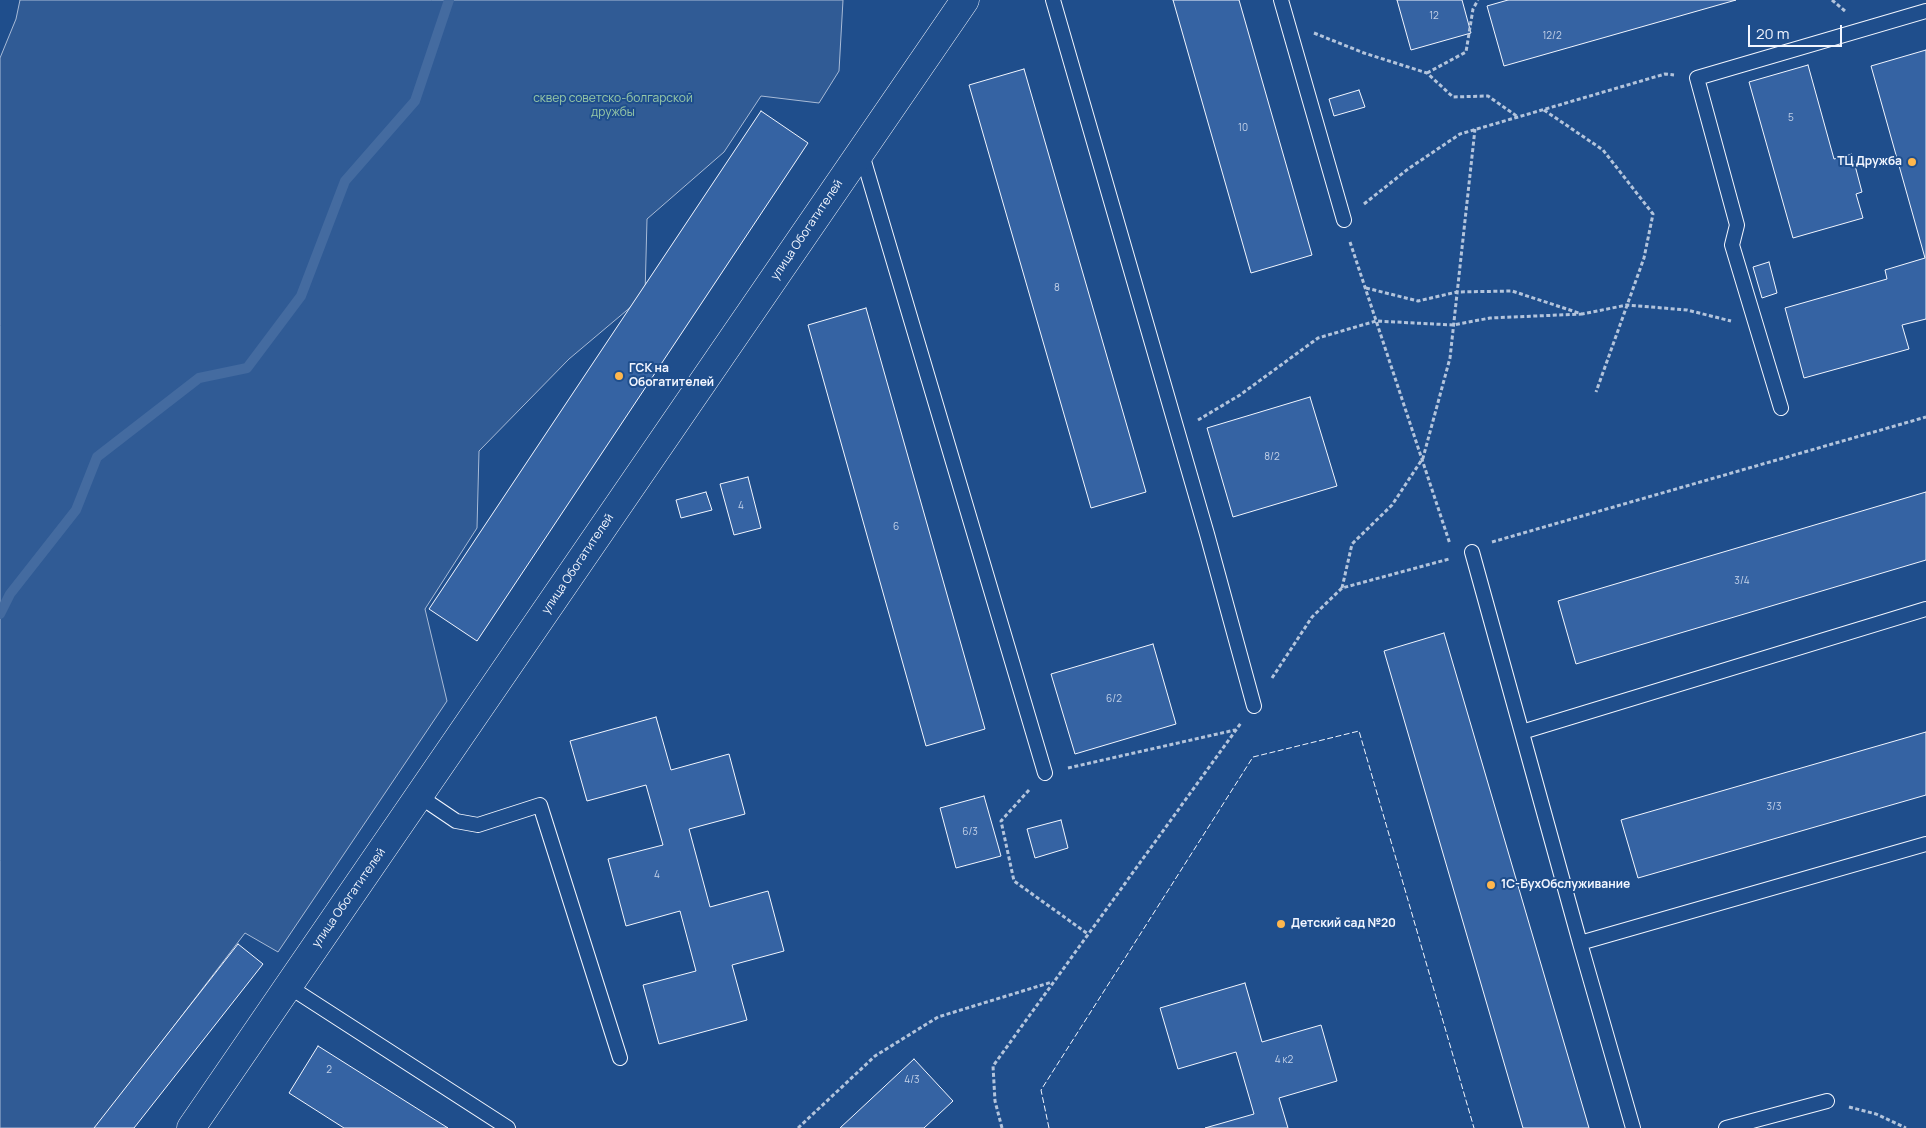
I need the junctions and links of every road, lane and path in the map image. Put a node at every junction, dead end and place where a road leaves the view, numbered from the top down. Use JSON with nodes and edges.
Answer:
{"nodes":[{"id":1,"x":965,"y":0,"type":"edge"},
{"id":2,"x":1053,"y":0,"type":"edge"},
{"id":3,"x":1281,"y":0,"type":"edge"},
{"id":4,"x":1478,"y":0,"type":"edge"},
{"id":5,"x":1926,"y":11,"type":"edge"},
{"id":6,"x":1288,"y":22,"type":"junction"},
{"id":7,"x":1427,"y":72,"type":"junction"},
{"id":8,"x":1697,"y":78,"type":"junction"},
{"id":9,"x":1544,"y":110,"type":"junction"},
{"id":10,"x":1518,"y":117,"type":"junction"},
{"id":11,"x":1475,"y":130,"type":"junction"},
{"id":12,"x":861,"y":151,"type":"junction"},
{"id":13,"x":1344,"y":220,"type":"junction"},
{"id":14,"x":1365,"y":288,"type":"junction"},
{"id":15,"x":1457,"y":292,"type":"junction"},
{"id":16,"x":1627,"y":305,"type":"junction"},
{"id":17,"x":1582,"y":314,"type":"junction"},
{"id":18,"x":1376,"y":322,"type":"junction"},
{"id":19,"x":1453,"y":325,"type":"junction"},
{"id":20,"x":1757,"y":328,"type":"junction"},
{"id":21,"x":1596,"y":392,"type":"dead end"},
{"id":22,"x":1781,"y":408,"type":"dead end"},
{"id":23,"x":1926,"y":418,"type":"edge"},
{"id":24,"x":1178,"y":432,"type":"junction"},
{"id":25,"x":1423,"y":458,"type":"junction"},
{"id":26,"x":1472,"y":552,"type":"junction"},
{"id":27,"x":1454,"y":557,"type":"junction"},
{"id":28,"x":1342,"y":588,"type":"junction"},
{"id":29,"x":1926,"y":609,"type":"edge"},
{"id":30,"x":1254,"y":706,"type":"junction"},
{"id":31,"x":1236,"y":730,"type":"junction"},
{"id":32,"x":1522,"y":732,"type":"junction"},
{"id":33,"x":1045,"y":773,"type":"junction"},
{"id":34,"x":419,"y":796,"type":"junction"},
{"id":35,"x":1926,"y":844,"type":"edge"},
{"id":36,"x":1088,"y":934,"type":"junction"},
{"id":37,"x":1580,"y":943,"type":"junction"},
{"id":38,"x":1054,"y":981,"type":"junction"},
{"id":39,"x":288,"y":986,"type":"junction"},
{"id":40,"x":620,"y":1058,"type":"dead end"},
{"id":41,"x":1826,"y":1102,"type":"joint"},
{"id":42,"x":191,"y":1128,"type":"edge"},
{"id":43,"x":508,"y":1128,"type":"edge"},
{"id":44,"x":798,"y":1128,"type":"edge"},
{"id":45,"x":1002,"y":1128,"type":"edge"},
{"id":46,"x":1633,"y":1128,"type":"edge"},
{"id":47,"x":1726,"y":1128,"type":"edge"},
{"id":48,"x":1906,"y":1128,"type":"edge"}],
"edges":[{"from":1,"to":12,"type":"street","name":"улица Обогатителей"},
{"from":2,"to":24,"type":"lane"},
{"from":3,"to":6,"type":"lane"},
{"from":4,"to":7,"type":"path"},
{"from":5,"to":8,"type":"lane"},
{"from":6,"to":7,"type":"path"},
{"from":6,"to":13,"type":"lane"},
{"from":7,"to":10,"type":"path"},
{"from":8,"to":9,"type":"path"},
{"from":8,"to":20,"type":"lane"},
{"from":9,"to":10,"type":"path"},
{"from":9,"to":16,"type":"path"},
{"from":10,"to":11,"type":"path"},
{"from":11,"to":13,"type":"path"},
{"from":11,"to":15,"type":"path"},
{"from":12,"to":33,"type":"lane"},
{"from":12,"to":34,"type":"street","name":"улица Обогатителей"},
{"from":13,"to":14,"type":"path"},
{"from":14,"to":15,"type":"path"},
{"from":14,"to":18,"type":"path"},
{"from":15,"to":17,"type":"path"},
{"from":15,"to":19,"type":"path"},
{"from":16,"to":17,"type":"path"},
{"from":16,"to":20,"type":"path"},
{"from":16,"to":21,"type":"path"},
{"from":17,"to":19,"type":"path"},
{"from":18,"to":19,"type":"path"},
{"from":18,"to":24,"type":"path"},
{"from":18,"to":25,"type":"path"},
{"from":19,"to":25,"type":"path"},
{"from":20,"to":22,"type":"lane"},
{"from":23,"to":26,"type":"path"},
{"from":24,"to":30,"type":"lane"},
{"from":25,"to":27,"type":"path"},
{"from":25,"to":28,"type":"path"},
{"from":26,"to":27,"type":"path"},
{"from":26,"to":32,"type":"lane"},
{"from":27,"to":28,"type":"path"},
{"from":28,"to":30,"type":"path"},
{"from":29,"to":32,"type":"lane"},
{"from":30,"to":31,"type":"path"},
{"from":31,"to":33,"type":"path"},
{"from":31,"to":36,"type":"path"},
{"from":32,"to":37,"type":"lane"},
{"from":33,"to":36,"type":"path"},
{"from":34,"to":39,"type":"street","name":"улица Обогатителей"},
{"from":34,"to":40,"type":"lane"},
{"from":35,"to":37,"type":"lane"},
{"from":36,"to":38,"type":"path"},
{"from":37,"to":46,"type":"lane"},
{"from":38,"to":44,"type":"path"},
{"from":38,"to":45,"type":"path"},
{"from":39,"to":42,"type":"street","name":"улица Обогатителей"},
{"from":39,"to":43,"type":"lane"},
{"from":41,"to":47,"type":"lane"},
{"from":41,"to":48,"type":"path"}]}
